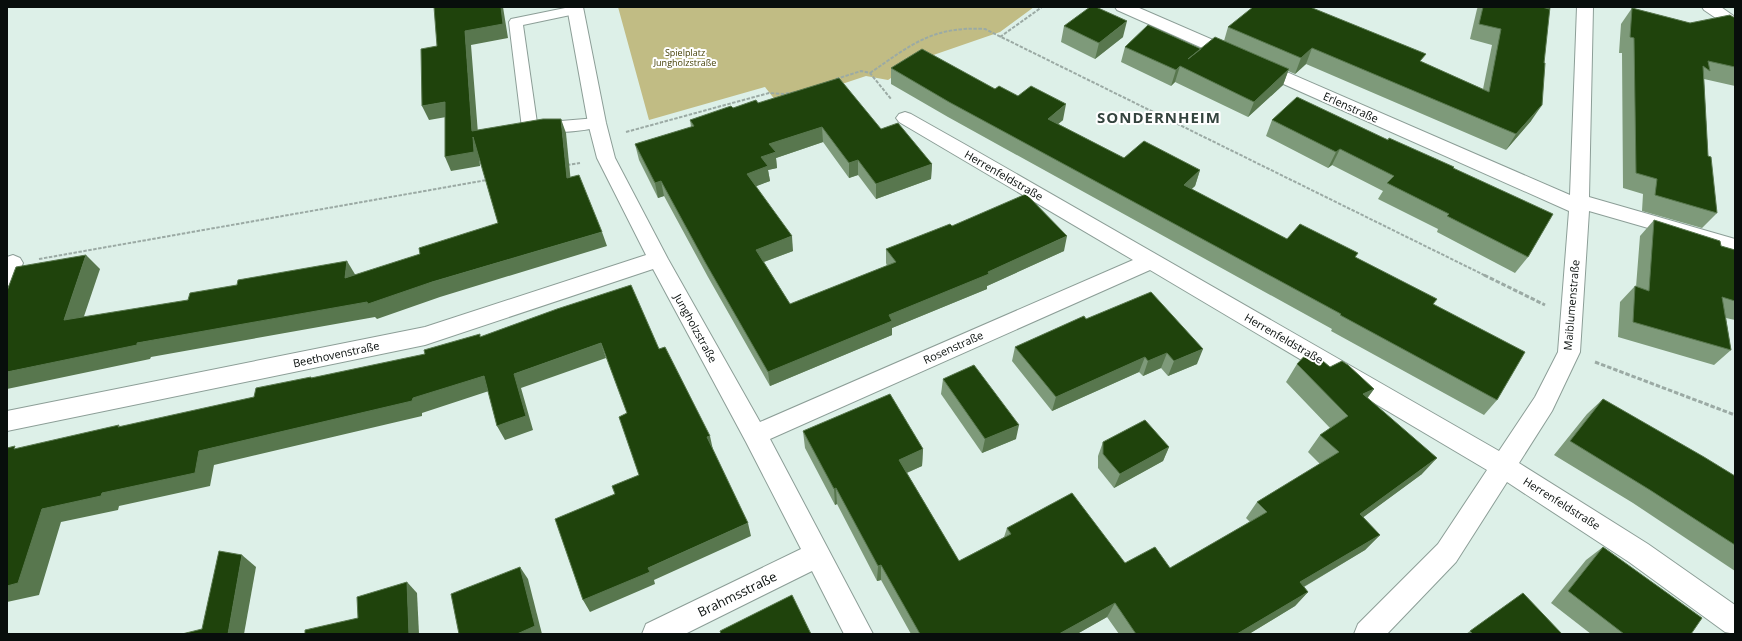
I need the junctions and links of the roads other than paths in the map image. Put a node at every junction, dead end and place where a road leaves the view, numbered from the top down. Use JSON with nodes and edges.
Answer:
{"nodes":[{"id":1,"x":1123,"y":7,"type":"edge"},
{"id":2,"x":1585,"y":7,"type":"edge"},
{"id":3,"x":1710,"y":7,"type":"edge"},
{"id":4,"x":575,"y":8,"type":"edge"},
{"id":5,"x":1735,"y":24,"type":"edge"},
{"id":6,"x":905,"y":118,"type":"road end"},
{"id":7,"x":597,"y":123,"type":"junction"},
{"id":8,"x":1579,"y":204,"type":"junction"},
{"id":9,"x":1735,"y":246,"type":"edge"},
{"id":10,"x":658,"y":259,"type":"junction"},
{"id":11,"x":1151,"y":260,"type":"junction"},
{"id":12,"x":7,"y":421,"type":"edge"},
{"id":13,"x":755,"y":435,"type":"junction"},
{"id":14,"x":1504,"y":466,"type":"junction"},
{"id":15,"x":817,"y":555,"type":"junction"},
{"id":16,"x":1735,"y":622,"type":"edge"},
{"id":17,"x":656,"y":634,"type":"edge"},
{"id":18,"x":859,"y":634,"type":"edge"},
{"id":19,"x":1368,"y":634,"type":"edge"}],
"edges":[{"from":1,"to":8,"type":"street","name":"Erlenstraße"},
{"from":2,"to":8,"type":"street","name":"Maiblumenstraße"},
{"from":3,"to":5,"type":"street"},
{"from":4,"to":7,"type":"street","name":"Jungholzstraße"},
{"from":4,"to":7,"type":"lane"},
{"from":6,"to":11,"type":"street","name":"Herrenfeldstraße"},
{"from":7,"to":10,"type":"street","name":"Jungholzstraße"},
{"from":8,"to":9,"type":"street","name":"Erlenstraße"},
{"from":8,"to":14,"type":"street","name":"Maiblumenstraße"},
{"from":10,"to":12,"type":"street","name":"Beethovenstraße"},
{"from":10,"to":13,"type":"street","name":"Jungholzstraße"},
{"from":11,"to":13,"type":"street","name":"Rosenstraße"},
{"from":11,"to":14,"type":"street","name":"Herrenfeldstraße"},
{"from":13,"to":15,"type":"street","name":"Jungholzstraße"},
{"from":14,"to":16,"type":"street","name":"Herrenfeldstraße"},
{"from":14,"to":19,"type":"street","name":"Maiblumenstraße"},
{"from":15,"to":17,"type":"street","name":"Brahmsstraße"},
{"from":15,"to":18,"type":"street","name":"Jungholzstraße"}]}
